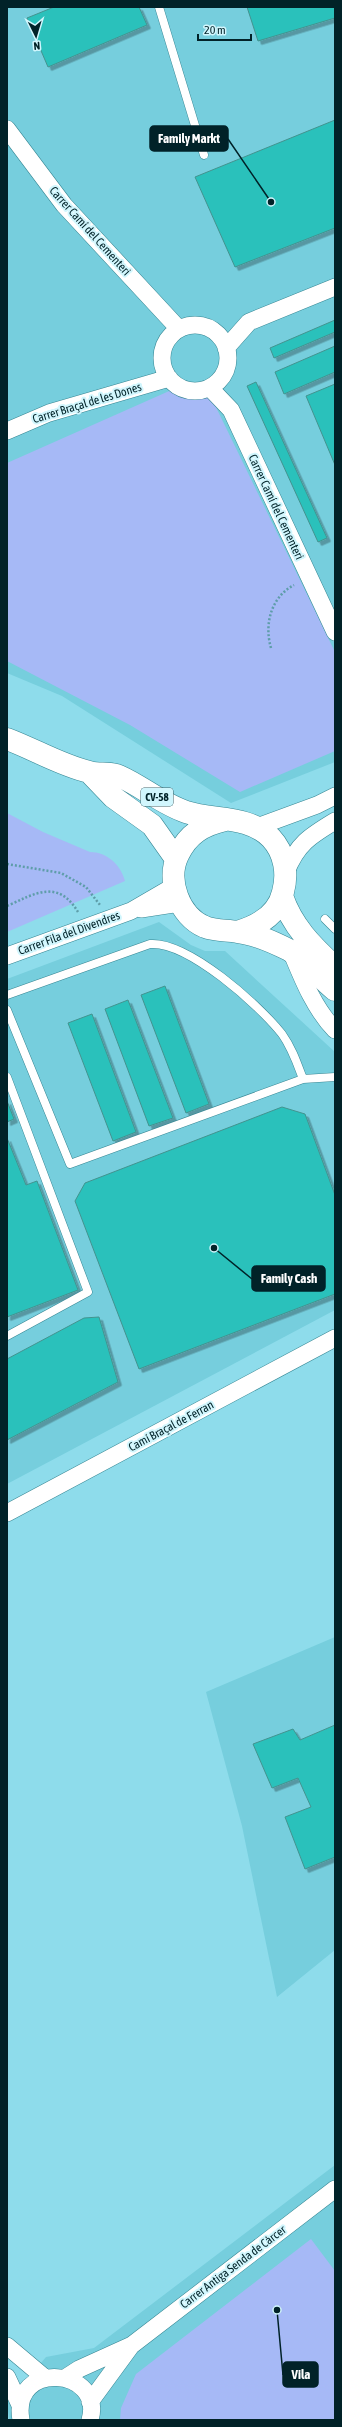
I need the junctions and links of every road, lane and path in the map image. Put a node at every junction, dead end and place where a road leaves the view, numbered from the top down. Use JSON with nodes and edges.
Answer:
{"nodes":[{"id":1,"x":158,"y":7,"type":"edge"},
{"id":2,"x":7,"y":129,"type":"edge"},
{"id":3,"x":204,"y":156,"type":"dead end"},
{"id":4,"x":335,"y":287,"type":"edge"},
{"id":5,"x":179,"y":329,"type":"junction"},
{"id":6,"x":226,"y":348,"type":"junction"},
{"id":7,"x":169,"y":378,"type":"junction"},
{"id":8,"x":210,"y":388,"type":"junction"},
{"id":9,"x":7,"y":431,"type":"edge"},
{"id":10,"x":309,"y":578,"type":"junction"},
{"id":11,"x":335,"y":632,"type":"edge"},
{"id":12,"x":271,"y":648,"type":"dead end"},
{"id":13,"x":7,"y":738,"type":"edge"},
{"id":14,"x":89,"y":772,"type":"junction"},
{"id":15,"x":335,"y":796,"type":"edge"},
{"id":16,"x":225,"y":820,"type":"junction"},
{"id":17,"x":335,"y":821,"type":"edge"},
{"id":18,"x":257,"y":827,"type":"junction"},
{"id":19,"x":176,"y":859,"type":"junction"},
{"id":20,"x":7,"y":864,"type":"edge"},
{"id":21,"x":286,"y":872,"type":"junction"},
{"id":22,"x":177,"y":895,"type":"junction"},
{"id":23,"x":282,"y":896,"type":"junction"},
{"id":24,"x":7,"y":906,"type":"edge"},
{"id":25,"x":110,"y":918,"type":"junction"},
{"id":26,"x":325,"y":919,"type":"dead end"},
{"id":27,"x":85,"y":927,"type":"junction"},
{"id":28,"x":335,"y":929,"type":"edge"},
{"id":29,"x":237,"y":932,"type":"junction"},
{"id":30,"x":291,"y":951,"type":"junction"},
{"id":31,"x":7,"y":956,"type":"edge"},
{"id":32,"x":335,"y":967,"type":"edge"},
{"id":33,"x":335,"y":990,"type":"edge"},
{"id":34,"x":7,"y":995,"type":"edge"},
{"id":35,"x":7,"y":1010,"type":"edge"},
{"id":36,"x":335,"y":1030,"type":"edge"},
{"id":37,"x":7,"y":1077,"type":"edge"},
{"id":38,"x":335,"y":1077,"type":"edge"},
{"id":39,"x":303,"y":1079,"type":"junction"},
{"id":40,"x":7,"y":1336,"type":"edge"},
{"id":41,"x":335,"y":1338,"type":"edge"},
{"id":42,"x":7,"y":1513,"type":"edge"},
{"id":43,"x":335,"y":2189,"type":"edge"},
{"id":44,"x":132,"y":2345,"type":"junction"},
{"id":45,"x":7,"y":2346,"type":"edge"},
{"id":46,"x":7,"y":2377,"type":"edge"},
{"id":47,"x":45,"y":2378,"type":"junction"},
{"id":48,"x":65,"y":2378,"type":"junction"},
{"id":49,"x":20,"y":2413,"type":"edge"},
{"id":50,"x":90,"y":2415,"type":"edge"}],
"edges":[{"from":1,"to":3,"type":"lane"},
{"from":2,"to":5,"type":"street","name":"Carrer Camí del Cementeri"},
{"from":4,"to":6,"type":"street"},
{"from":5,"to":6,"type":"street"},
{"from":5,"to":7,"type":"street"},
{"from":6,"to":8,"type":"street"},
{"from":7,"to":8,"type":"street"},
{"from":7,"to":9,"type":"street","name":"Carrer Braçal de les Dones"},
{"from":8,"to":10,"type":"street","name":"Carrer Camí del Cementeri"},
{"from":10,"to":11,"type":"street","name":"Carrer Camí del Cementeri"},
{"from":10,"to":12,"type":"path"},
{"from":13,"to":14,"type":"main road","number":"CV-58"},
{"from":14,"to":16,"type":"main road","number":"CV-58"},
{"from":14,"to":19,"type":"main road","number":"CV-58"},
{"from":15,"to":18,"type":"street"},
{"from":16,"to":18,"type":"main road","number":"CV-58"},
{"from":16,"to":19,"type":"main road","number":"CV-58"},
{"from":17,"to":21,"type":"street"},
{"from":18,"to":21,"type":"main road","number":"CV-58"},
{"from":19,"to":22,"type":"main road","number":"CV-58"},
{"from":20,"to":25,"type":"path"},
{"from":21,"to":23,"type":"main road","number":"CV-58"},
{"from":22,"to":25,"type":"street","name":"Carrer Fila del Divendres"},
{"from":22,"to":29,"type":"main road","number":"CV-58"},
{"from":23,"to":29,"type":"main road","number":"CV-58"},
{"from":23,"to":32,"type":"main road"},
{"from":24,"to":27,"type":"path"},
{"from":25,"to":27,"type":"street","name":"Carrer Fila del Divendres"},
{"from":26,"to":28,"type":"lane"},
{"from":27,"to":31,"type":"street","name":"Carrer Fila del Divendres"},
{"from":29,"to":30,"type":"main road","number":"CV-58"},
{"from":30,"to":33,"type":"main road","number":"CV-58"},
{"from":30,"to":36,"type":"street"},
{"from":34,"to":39,"type":"lane"},
{"from":35,"to":39,"type":"lane"},
{"from":37,"to":40,"type":"lane"},
{"from":38,"to":39,"type":"lane"},
{"from":41,"to":42,"type":"street","name":"Camí Braçal de Ferran"},
{"from":43,"to":44,"type":"street","name":"Carrer Antiga Senda de Càrcer"},
{"from":44,"to":48,"type":"street","name":"Carrer Antiga Senda de Càrcer"},
{"from":44,"to":50,"type":"street","name":"Carrer Antiga Senda de Càrcer"},
{"from":45,"to":47,"type":"street"},
{"from":46,"to":49,"type":"street"},
{"from":47,"to":48,"type":"street"},
{"from":47,"to":49,"type":"street"},
{"from":48,"to":50,"type":"street"}]}
